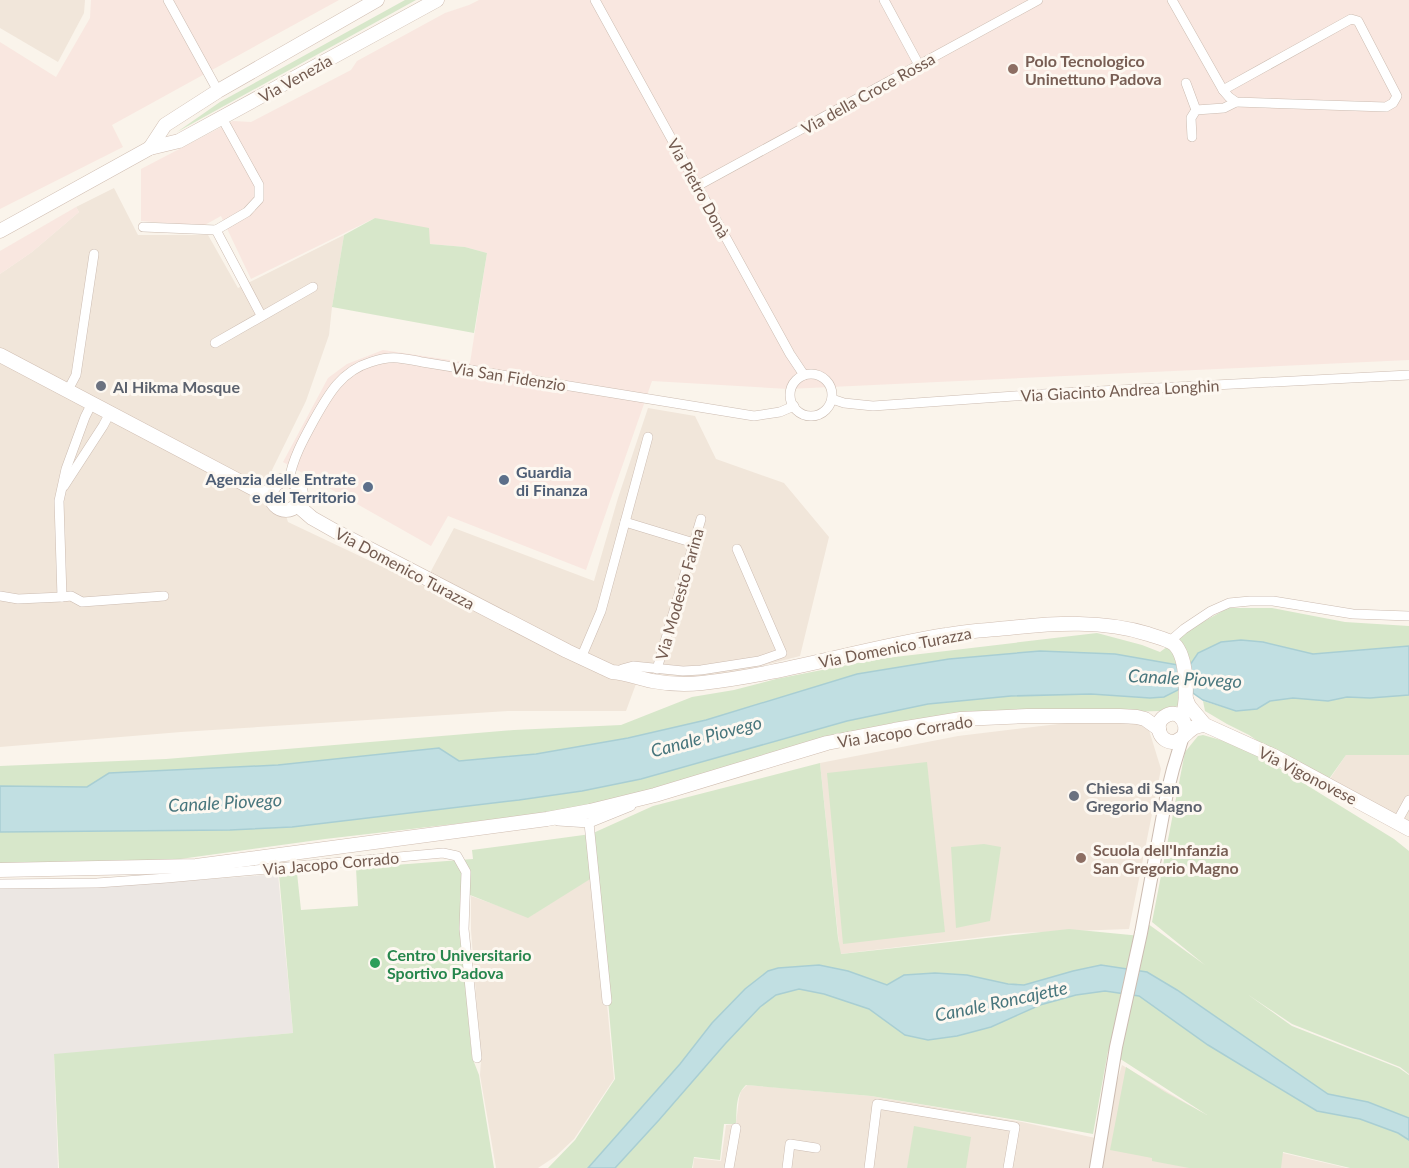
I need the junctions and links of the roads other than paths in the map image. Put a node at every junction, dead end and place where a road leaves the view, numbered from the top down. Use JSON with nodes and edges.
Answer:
{"nodes":[{"id":1,"x":168,"y":0,"type":"edge"},
{"id":2,"x":377,"y":0,"type":"edge"},
{"id":3,"x":437,"y":0,"type":"edge"},
{"id":4,"x":595,"y":0,"type":"edge"},
{"id":5,"x":884,"y":0,"type":"edge"},
{"id":6,"x":1038,"y":0,"type":"edge"},
{"id":7,"x":1172,"y":0,"type":"edge"},
{"id":8,"x":919,"y":65,"type":"junction"},
{"id":9,"x":1186,"y":83,"type":"dead end"},
{"id":10,"x":1223,"y":90,"type":"junction"},
{"id":11,"x":218,"y":91,"type":"junction"},
{"id":12,"x":1236,"y":102,"type":"junction"},
{"id":13,"x":1196,"y":110,"type":"junction"},
{"id":14,"x":222,"y":118,"type":"junction"},
{"id":15,"x":1192,"y":137,"type":"dead end"},
{"id":16,"x":150,"y":148,"type":"junction"},
{"id":17,"x":697,"y":186,"type":"junction"},
{"id":18,"x":143,"y":227,"type":"dead end"},
{"id":19,"x":216,"y":230,"type":"junction"},
{"id":20,"x":0,"y":231,"type":"edge"},
{"id":21,"x":94,"y":254,"type":"dead end"},
{"id":22,"x":313,"y":287,"type":"dead end"},
{"id":23,"x":261,"y":315,"type":"junction"},
{"id":24,"x":215,"y":343,"type":"dead end"},
{"id":25,"x":0,"y":355,"type":"edge"},
{"id":26,"x":804,"y":375,"type":"junction"},
{"id":27,"x":1409,"y":375,"type":"edge"},
{"id":28,"x":68,"y":390,"type":"junction"},
{"id":29,"x":832,"y":399,"type":"junction"},
{"id":30,"x":92,"y":402,"type":"junction"},
{"id":31,"x":794,"y":406,"type":"junction"},
{"id":32,"x":110,"y":413,"type":"junction"},
{"id":33,"x":648,"y":436,"type":"dead end"},
{"id":34,"x":289,"y":480,"type":"junction"},
{"id":35,"x":61,"y":490,"type":"junction"},
{"id":36,"x":271,"y":495,"type":"junction"},
{"id":37,"x":297,"y":505,"type":"junction"},
{"id":38,"x":700,"y":519,"type":"dead end"},
{"id":39,"x":626,"y":522,"type":"junction"},
{"id":40,"x":694,"y":543,"type":"junction"},
{"id":41,"x":737,"y":549,"type":"dead end"},
{"id":42,"x":0,"y":596,"type":"edge"},
{"id":43,"x":164,"y":596,"type":"dead end"},
{"id":44,"x":62,"y":597,"type":"junction"},
{"id":45,"x":1409,"y":616,"type":"edge"},
{"id":46,"x":1170,"y":641,"type":"junction"},
{"id":47,"x":581,"y":658,"type":"junction"},
{"id":48,"x":657,"y":669,"type":"junction"},
{"id":49,"x":620,"y":672,"type":"junction"},
{"id":50,"x":1185,"y":694,"type":"junction"},
{"id":51,"x":1183,"y":719,"type":"junction"},
{"id":52,"x":1202,"y":722,"type":"junction"},
{"id":53,"x":1162,"y":734,"type":"junction"},
{"id":54,"x":1184,"y":736,"type":"junction"},
{"id":55,"x":1173,"y":769,"type":"junction"},
{"id":56,"x":655,"y":795,"type":"junction"},
{"id":57,"x":1409,"y":800,"type":"edge"},
{"id":58,"x":547,"y":819,"type":"junction"},
{"id":59,"x":589,"y":823,"type":"junction"},
{"id":60,"x":1403,"y":825,"type":"edge"},
{"id":61,"x":0,"y":870,"type":"edge"},
{"id":62,"x":0,"y":884,"type":"edge"},
{"id":63,"x":608,"y":1001,"type":"dead end"},
{"id":64,"x":477,"y":1058,"type":"dead end"},
{"id":65,"x":736,"y":1128,"type":"dead end"},
{"id":66,"x":816,"y":1148,"type":"dead end"},
{"id":67,"x":729,"y":1168,"type":"edge"},
{"id":68,"x":787,"y":1168,"type":"edge"},
{"id":69,"x":869,"y":1168,"type":"edge"},
{"id":70,"x":1008,"y":1168,"type":"edge"},
{"id":71,"x":1096,"y":1168,"type":"edge"}],
"edges":[{"from":1,"to":11,"type":"street"},
{"from":2,"to":11,"type":"main road","name":"Via Venezia"},
{"from":3,"to":14,"type":"main road","name":"Via Venezia"},
{"from":4,"to":17,"type":"street","name":"Via Pietro Donà"},
{"from":5,"to":8,"type":"street"},
{"from":6,"to":8,"type":"street","name":"Via della Croce Rossa"},
{"from":7,"to":10,"type":"street"},
{"from":8,"to":17,"type":"street","name":"Via della Croce Rossa"},
{"from":9,"to":13,"type":"street"},
{"from":10,"to":12,"type":"street"},
{"from":10,"to":12,"type":"street"},
{"from":11,"to":16,"type":"main road","name":"Via Venezia"},
{"from":12,"to":13,"type":"street"},
{"from":13,"to":15,"type":"street"},
{"from":14,"to":16,"type":"main road","name":"Via Venezia"},
{"from":14,"to":19,"type":"street"},
{"from":16,"to":20,"type":"main road","name":"Via Venezia"},
{"from":17,"to":26,"type":"street","name":"Via Pietro Donà"},
{"from":18,"to":19,"type":"street"},
{"from":19,"to":23,"type":"street"},
{"from":21,"to":28,"type":"street"},
{"from":22,"to":23,"type":"street"},
{"from":23,"to":24,"type":"street"},
{"from":25,"to":28,"type":"main road","name":"Via Domenico Turazza"},
{"from":26,"to":29,"type":"street"},
{"from":26,"to":31,"type":"street"},
{"from":27,"to":29,"type":"street","name":"Via Giacinto Andrea Longhin"},
{"from":28,"to":30,"type":"main road","name":"Via Domenico Turazza"},
{"from":29,"to":31,"type":"street"},
{"from":30,"to":32,"type":"main road","name":"Via Domenico Turazza"},
{"from":30,"to":35,"type":"street"},
{"from":31,"to":34,"type":"street","name":"Via San Fidenzio"},
{"from":32,"to":35,"type":"street"},
{"from":32,"to":36,"type":"main road","name":"Via Domenico Turazza"},
{"from":33,"to":39,"type":"street"},
{"from":34,"to":36,"type":"main road"},
{"from":34,"to":37,"type":"main road"},
{"from":35,"to":44,"type":"street"},
{"from":36,"to":37,"type":"main road","name":"Via Domenico Turazza"},
{"from":37,"to":47,"type":"main road","name":"Via Domenico Turazza"},
{"from":38,"to":40,"type":"street","name":"Via Modesto Farina"},
{"from":39,"to":40,"type":"street"},
{"from":39,"to":47,"type":"street"},
{"from":40,"to":48,"type":"street","name":"Via Modesto Farina"},
{"from":41,"to":48,"type":"street","name":"Via Domenico Turazza"},
{"from":42,"to":44,"type":"street"},
{"from":43,"to":44,"type":"street"},
{"from":45,"to":46,"type":"street"},
{"from":46,"to":49,"type":"main road","name":"Via Domenico Turazza"},
{"from":46,"to":50,"type":"main road"},
{"from":47,"to":49,"type":"main road","name":"Via Domenico Turazza"},
{"from":48,"to":49,"type":"street","name":"Via Domenico Turazza"},
{"from":50,"to":51,"type":"main road"},
{"from":50,"to":52,"type":"main road"},
{"from":51,"to":52,"type":"main road","name":"Via Vigonovese"},
{"from":51,"to":53,"type":"main road"},
{"from":51,"to":54,"type":"main road"},
{"from":52,"to":54,"type":"main road"},
{"from":52,"to":60,"type":"main road","name":"Via Vigonovese"},
{"from":53,"to":54,"type":"main road"},
{"from":53,"to":55,"type":"street"},
{"from":53,"to":56,"type":"main road","name":"Via Jacopo Corrado"},
{"from":54,"to":55,"type":"street"},
{"from":55,"to":71,"type":"street"},
{"from":56,"to":58,"type":"main road","name":"Via Jacopo Corrado"},
{"from":56,"to":59,"type":"street","name":"Via Jacopo Corrado"},
{"from":57,"to":60,"type":"street"},
{"from":58,"to":59,"type":"street","name":"Via Jacopo Corrado"},
{"from":58,"to":61,"type":"main road","name":"Via Jacopo Corrado"},
{"from":59,"to":63,"type":"street"},
{"from":62,"to":64,"type":"street","name":"Via Jacopo Corrado"},
{"from":65,"to":67,"type":"street"},
{"from":66,"to":68,"type":"street"},
{"from":69,"to":70,"type":"street"}]}
